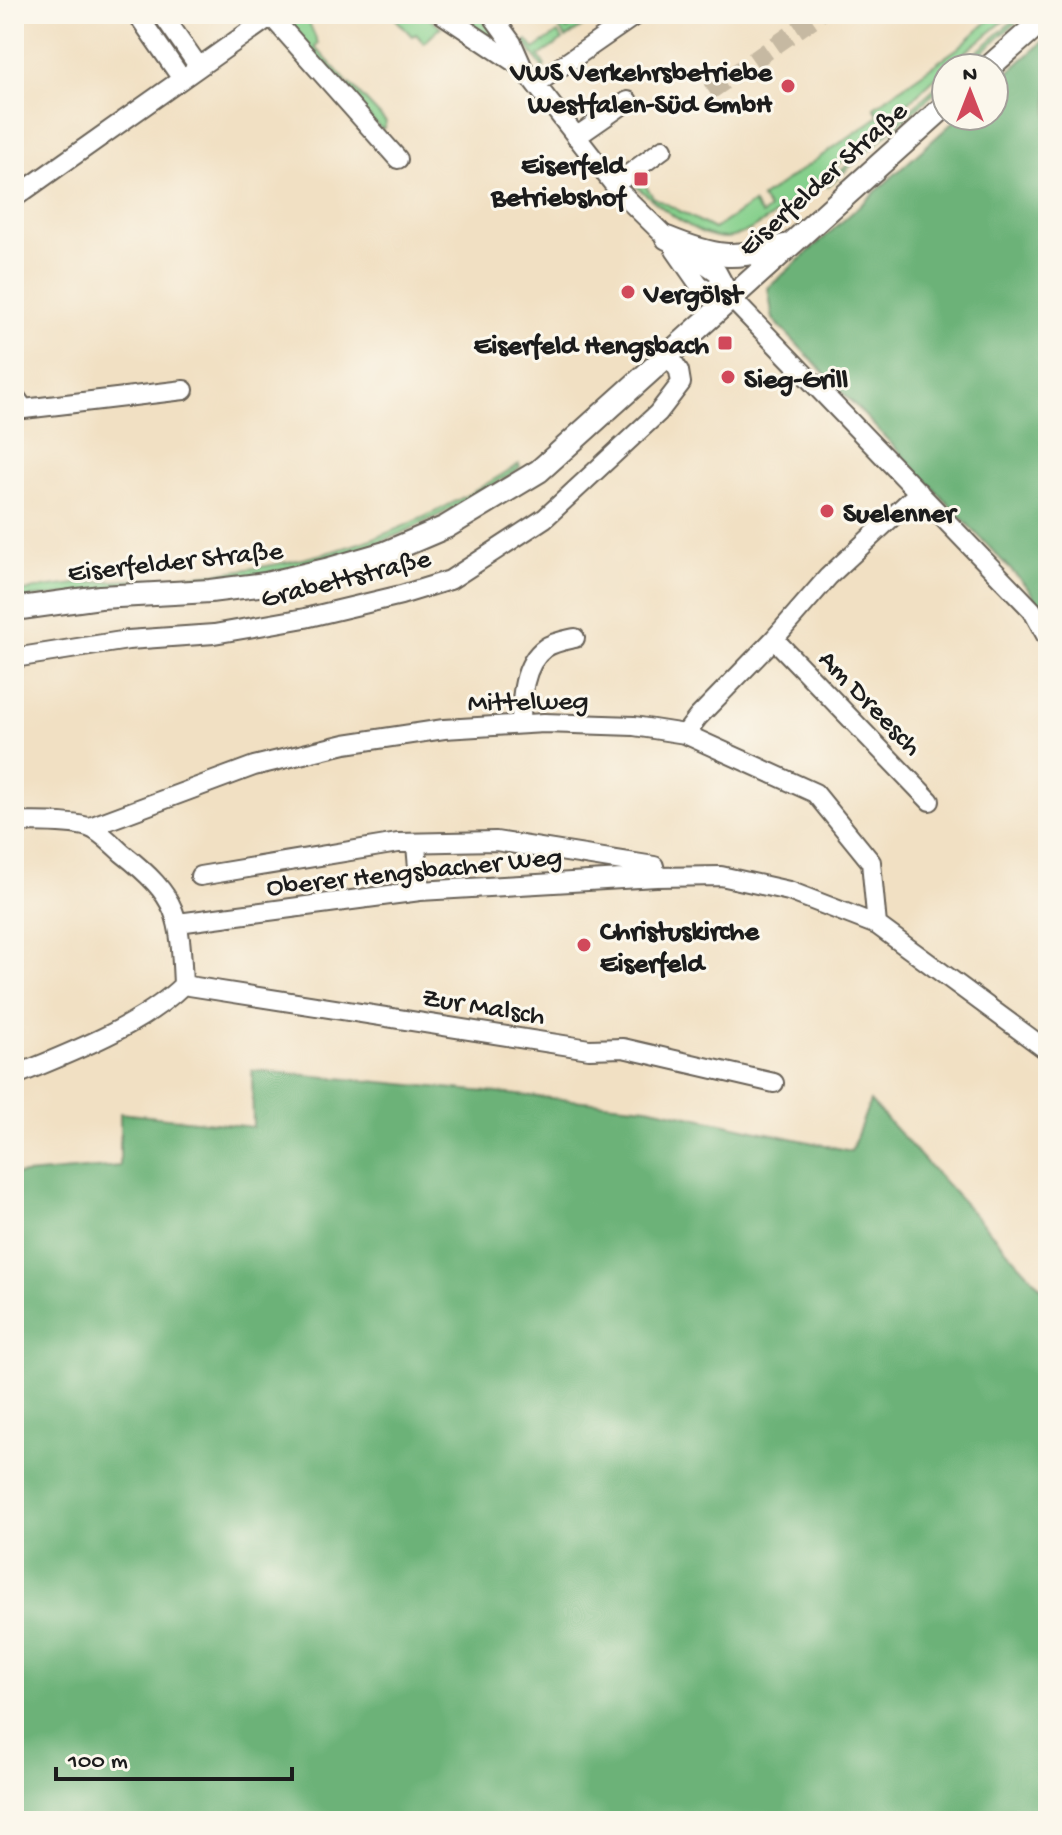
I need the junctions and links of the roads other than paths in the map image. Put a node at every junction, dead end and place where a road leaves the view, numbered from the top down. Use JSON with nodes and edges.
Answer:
{"nodes":[{"id":1,"x":137,"y":14,"type":"edge"},
{"id":2,"x":162,"y":14,"type":"edge"},
{"id":3,"x":442,"y":14,"type":"edge"},
{"id":4,"x":491,"y":14,"type":"edge"},
{"id":5,"x":637,"y":14,"type":"edge"},
{"id":6,"x":272,"y":15,"type":"edge"},
{"id":7,"x":1048,"y":15,"type":"edge"},
{"id":8,"x":1006,"y":52,"type":"edge"},
{"id":9,"x":199,"y":67,"type":"junction"},
{"id":10,"x":523,"y":68,"type":"junction"},
{"id":11,"x":182,"y":79,"type":"junction"},
{"id":12,"x":536,"y":84,"type":"junction"},
{"id":13,"x":628,"y":101,"type":"dead end"},
{"id":14,"x":930,"y":119,"type":"edge"},
{"id":15,"x":576,"y":137,"type":"junction"},
{"id":16,"x":663,"y":149,"type":"dead end"},
{"id":17,"x":398,"y":159,"type":"dead end"},
{"id":18,"x":614,"y":185,"type":"junction"},
{"id":19,"x":14,"y":198,"type":"edge"},
{"id":20,"x":667,"y":238,"type":"junction"},
{"id":21,"x":789,"y":245,"type":"junction"},
{"id":22,"x":731,"y":298,"type":"junction"},
{"id":23,"x":668,"y":354,"type":"junction"},
{"id":24,"x":184,"y":390,"type":"dead end"},
{"id":25,"x":14,"y":395,"type":"edge"},
{"id":26,"x":919,"y":492,"type":"junction"},
{"id":27,"x":14,"y":609,"type":"edge"},
{"id":28,"x":575,"y":638,"type":"dead end"},
{"id":29,"x":774,"y":639,"type":"junction"},
{"id":30,"x":1048,"y":639,"type":"edge"},
{"id":31,"x":14,"y":658,"type":"edge"},
{"id":32,"x":521,"y":724,"type":"junction"},
{"id":33,"x":685,"y":734,"type":"junction"},
{"id":34,"x":930,"y":801,"type":"dead end"},
{"id":35,"x":14,"y":822,"type":"edge"},
{"id":36,"x":90,"y":827,"type":"junction"},
{"id":37,"x":416,"y":845,"type":"junction"},
{"id":38,"x":200,"y":876,"type":"dead end"},
{"id":39,"x":656,"y":877,"type":"junction"},
{"id":40,"x":420,"y":891,"type":"junction"},
{"id":41,"x":178,"y":923,"type":"junction"},
{"id":42,"x":877,"y":925,"type":"junction"},
{"id":43,"x":183,"y":985,"type":"junction"},
{"id":44,"x":1048,"y":1051,"type":"edge"},
{"id":45,"x":14,"y":1076,"type":"edge"},
{"id":46,"x":774,"y":1083,"type":"dead end"}],
"edges":[{"from":1,"to":11,"type":"street"},
{"from":2,"to":9,"type":"street"},
{"from":3,"to":10,"type":"street"},
{"from":4,"to":10,"type":"street"},
{"from":5,"to":12,"type":"street"},
{"from":6,"to":9,"type":"street"},
{"from":6,"to":17,"type":"street"},
{"from":7,"to":8,"type":"main road"},
{"from":9,"to":11,"type":"street"},
{"from":10,"to":12,"type":"street"},
{"from":11,"to":19,"type":"street"},
{"from":12,"to":15,"type":"street"},
{"from":13,"to":15,"type":"street"},
{"from":14,"to":21,"type":"main road","name":"Eiserfelder Straße"},
{"from":15,"to":18,"type":"street"},
{"from":16,"to":18,"type":"street"},
{"from":18,"to":20,"type":"street"},
{"from":20,"to":21,"type":"main road"},
{"from":20,"to":22,"type":"street"},
{"from":21,"to":22,"type":"main road","name":"Eiserfelder Straße"},
{"from":22,"to":23,"type":"main road","name":"Eiserfelder Straße"},
{"from":22,"to":26,"type":"street"},
{"from":23,"to":27,"type":"main road","name":"Eiserfelder Straße"},
{"from":23,"to":31,"type":"street","name":"Grabettstraße"},
{"from":24,"to":25,"type":"street"},
{"from":26,"to":29,"type":"street"},
{"from":26,"to":30,"type":"street"},
{"from":28,"to":32,"type":"street"},
{"from":29,"to":33,"type":"street"},
{"from":29,"to":34,"type":"street","name":"Am Dreesch"},
{"from":32,"to":33,"type":"street","name":"Mittelweg"},
{"from":32,"to":36,"type":"street","name":"Mittelweg"},
{"from":33,"to":42,"type":"street","name":"Mittelweg"},
{"from":35,"to":36,"type":"street"},
{"from":36,"to":41,"type":"street"},
{"from":37,"to":38,"type":"street","name":"Oberer Hengsbacher Weg"},
{"from":37,"to":39,"type":"street","name":"Oberer Hengsbacher Weg"},
{"from":37,"to":40,"type":"street"},
{"from":39,"to":40,"type":"street","name":"Oberer Hengsbacher Weg"},
{"from":39,"to":42,"type":"street","name":"Oberer Hengsbacher Weg"},
{"from":40,"to":41,"type":"street","name":"Oberer Hengsbacher Weg"},
{"from":41,"to":43,"type":"street"},
{"from":42,"to":44,"type":"street","name":"Oberer Hengsbacher Weg"},
{"from":43,"to":45,"type":"street"},
{"from":43,"to":46,"type":"street","name":"Zur Malsch"}]}
